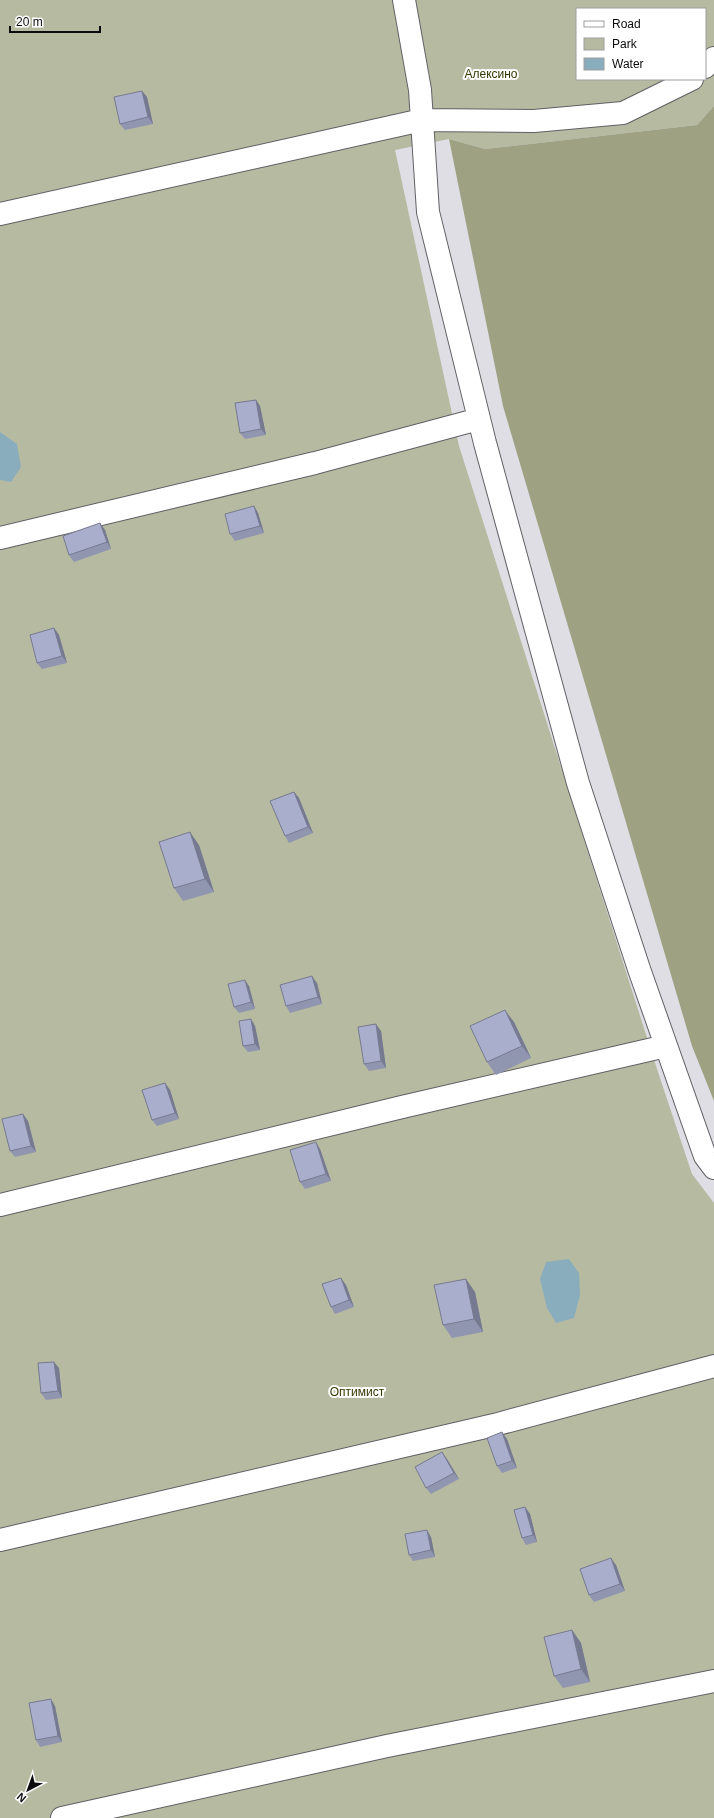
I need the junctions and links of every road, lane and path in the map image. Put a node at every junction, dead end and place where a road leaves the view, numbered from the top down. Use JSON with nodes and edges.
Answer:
{"nodes":[{"id":1,"x":404,"y":0,"type":"edge"},
{"id":2,"x":714,"y":58,"type":"edge"},
{"id":3,"x":706,"y":66,"type":"edge"},
{"id":4,"x":690,"y":80,"type":"edge"},
{"id":5,"x":422,"y":120,"type":"junction"},
{"id":6,"x":0,"y":214,"type":"edge"},
{"id":7,"x":479,"y":419,"type":"junction"},
{"id":8,"x":0,"y":538,"type":"edge"},
{"id":9,"x":666,"y":1046,"type":"junction"},
{"id":10,"x":714,"y":1168,"type":"edge"},
{"id":11,"x":0,"y":1204,"type":"edge"},
{"id":12,"x":714,"y":1366,"type":"edge"},
{"id":13,"x":0,"y":1540,"type":"edge"},
{"id":14,"x":714,"y":1681,"type":"edge"},
{"id":15,"x":62,"y":1818,"type":"edge"}],
"edges":[{"from":1,"to":5,"type":"lane"},
{"from":2,"to":3,"type":"lane"},
{"from":4,"to":5,"type":"lane"},
{"from":5,"to":6,"type":"lane"},
{"from":5,"to":7,"type":"lane"},
{"from":7,"to":8,"type":"lane"},
{"from":7,"to":9,"type":"lane"},
{"from":9,"to":10,"type":"lane"},
{"from":9,"to":11,"type":"lane"},
{"from":12,"to":13,"type":"lane"},
{"from":14,"to":15,"type":"lane"}]}
